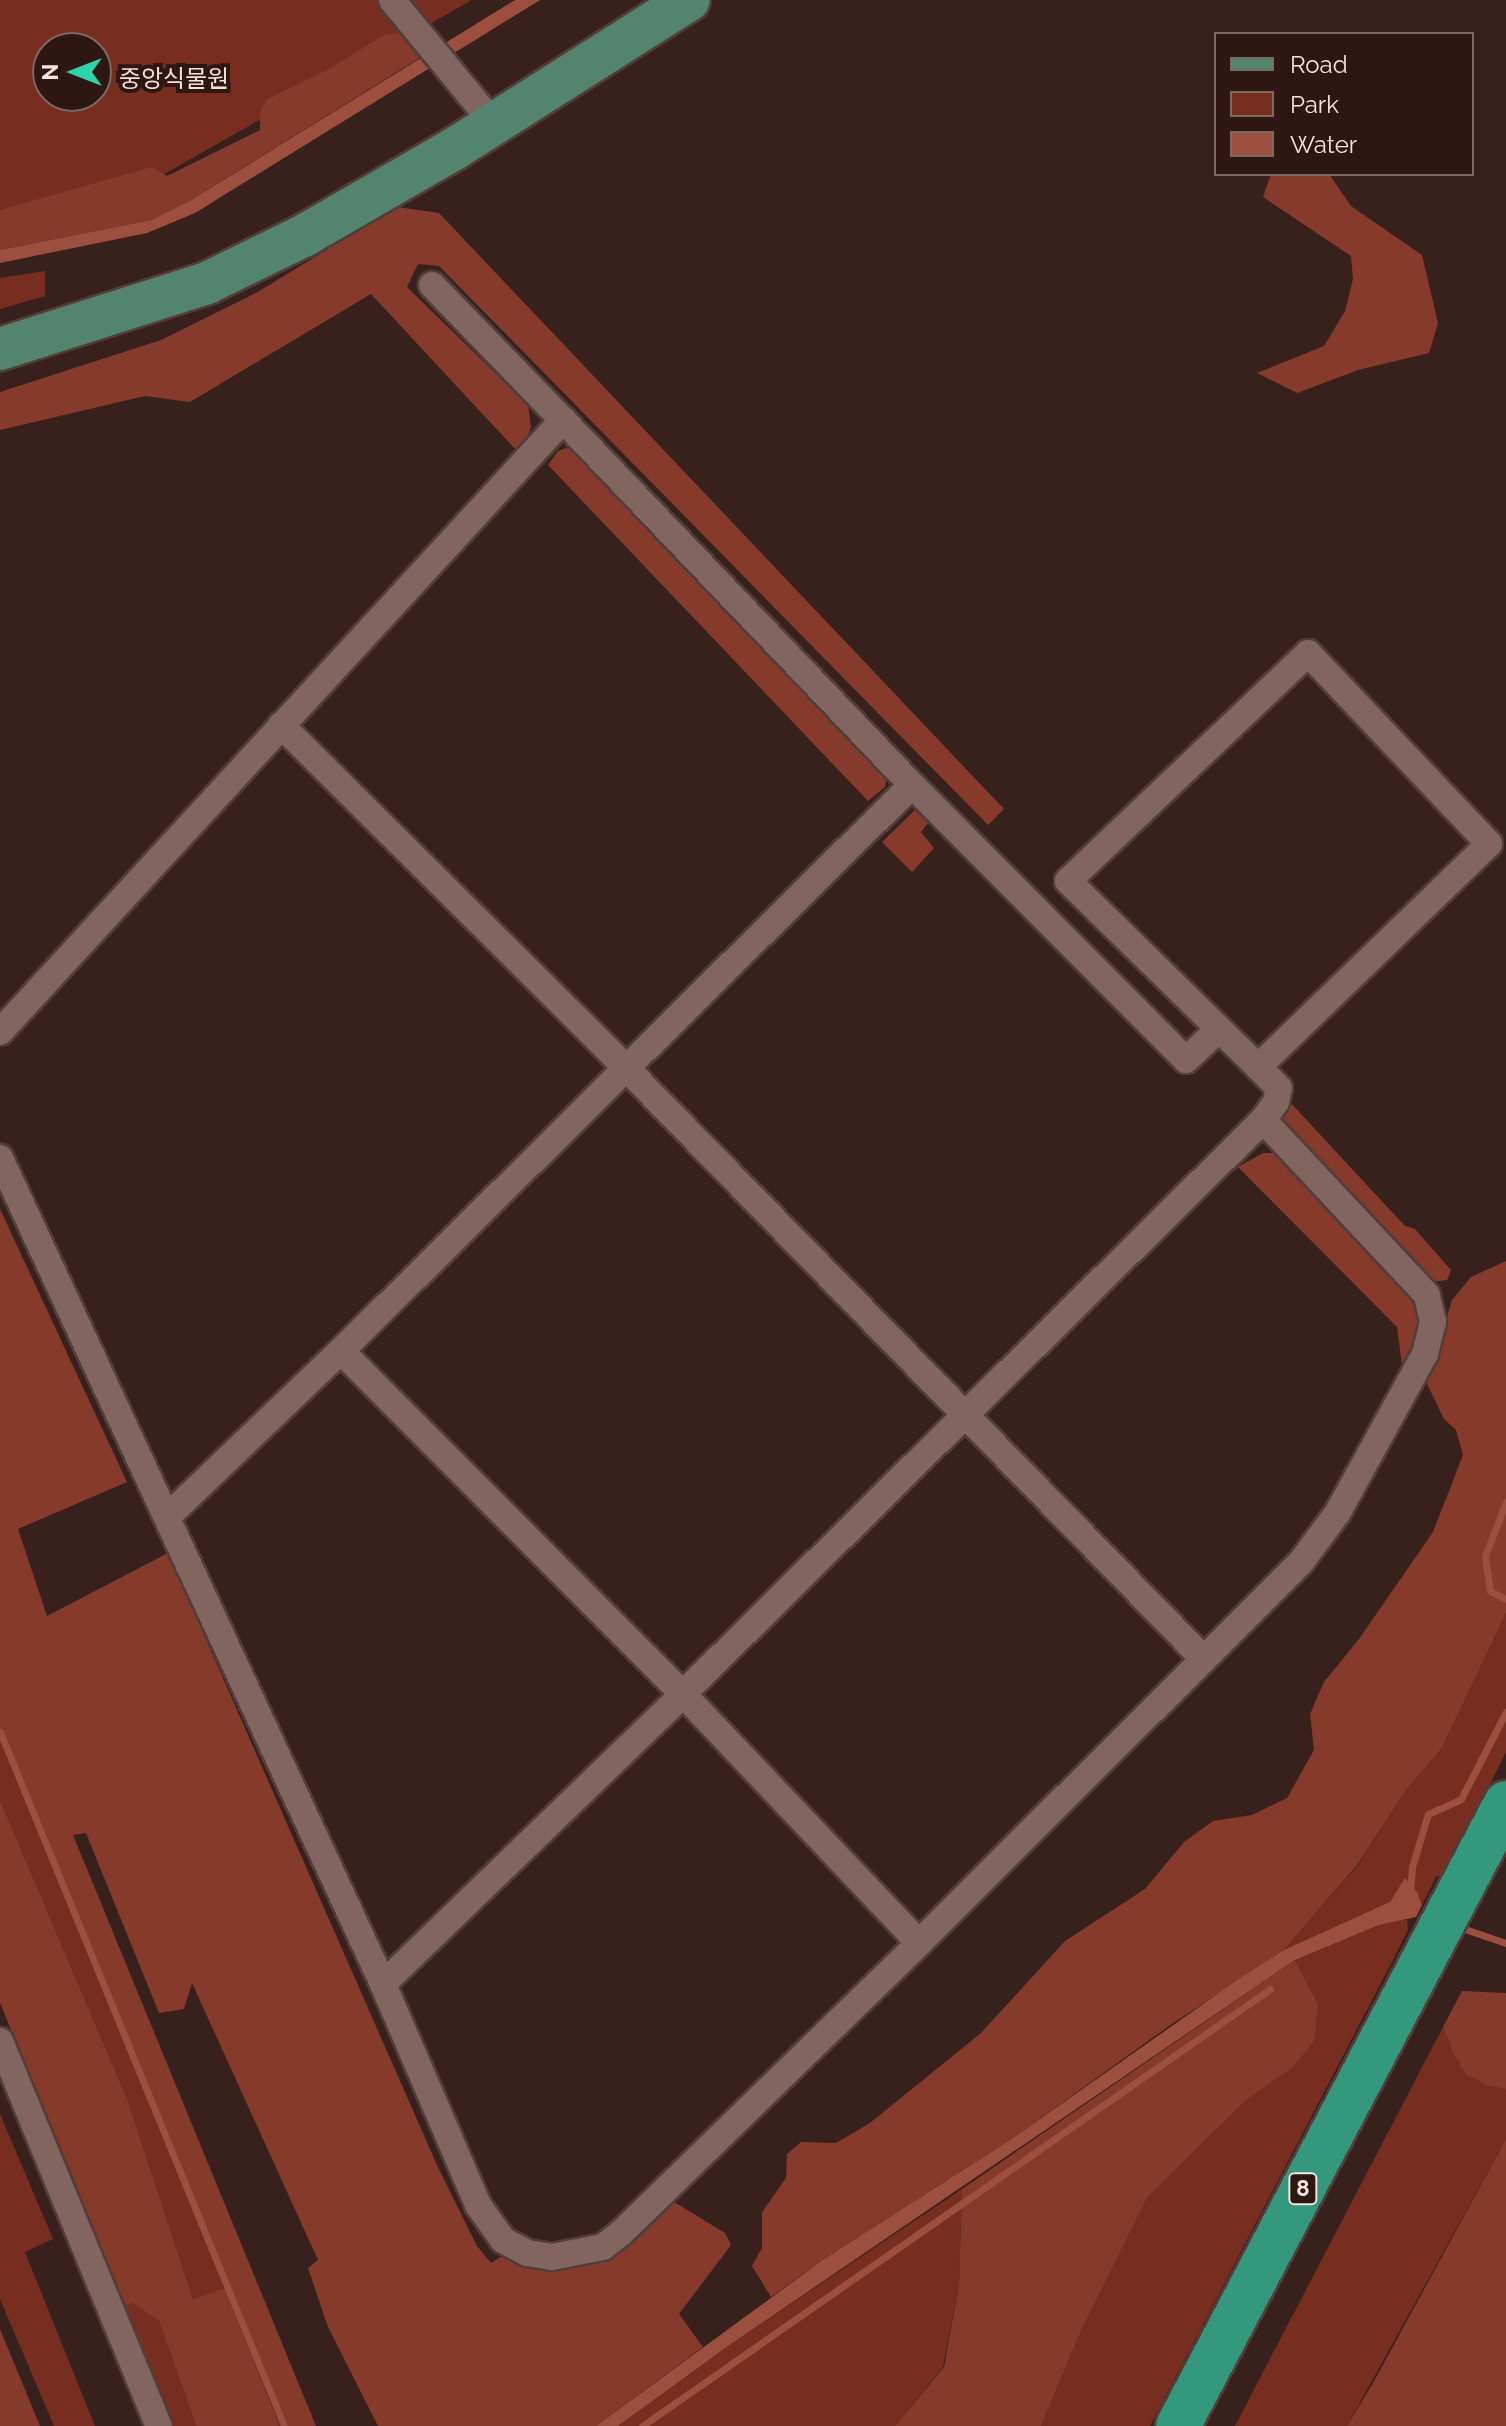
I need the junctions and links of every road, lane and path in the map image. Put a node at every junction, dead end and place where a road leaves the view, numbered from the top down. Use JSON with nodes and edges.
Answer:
{"nodes":[{"id":1,"x":392,"y":0,"type":"edge"},
{"id":2,"x":689,"y":0,"type":"edge"},
{"id":3,"x":494,"y":124,"type":"junction"},
{"id":4,"x":432,"y":285,"type":"dead end"},
{"id":5,"x":0,"y":349,"type":"edge"},
{"id":6,"x":563,"y":420,"type":"junction"},
{"id":7,"x":281,"y":725,"type":"junction"},
{"id":8,"x":912,"y":785,"type":"junction"},
{"id":9,"x":1217,"y":1031,"type":"junction"},
{"id":10,"x":0,"y":1032,"type":"edge"},
{"id":11,"x":625,"y":1067,"type":"junction"},
{"id":12,"x":1258,"y":1067,"type":"junction"},
{"id":13,"x":1263,"y":1120,"type":"junction"},
{"id":14,"x":0,"y":1158,"type":"edge"},
{"id":15,"x":341,"y":1351,"type":"junction"},
{"id":16,"x":966,"y":1413,"type":"junction"},
{"id":17,"x":167,"y":1517,"type":"junction"},
{"id":18,"x":1203,"y":1658,"type":"junction"},
{"id":19,"x":683,"y":1694,"type":"junction"},
{"id":20,"x":1506,"y":1803,"type":"edge"},
{"id":21,"x":1506,"y":1868,"type":"edge"},
{"id":22,"x":1472,"y":1900,"type":"junction"},
{"id":23,"x":919,"y":1943,"type":"junction"},
{"id":24,"x":1441,"y":1958,"type":"junction"},
{"id":25,"x":383,"y":1984,"type":"junction"},
{"id":26,"x":0,"y":2041,"type":"edge"},
{"id":27,"x":159,"y":2426,"type":"edge"},
{"id":28,"x":1178,"y":2426,"type":"edge"},
{"id":29,"x":1211,"y":2426,"type":"edge"}],
"edges":[{"from":1,"to":3,"type":"street"},
{"from":2,"to":3,"type":"main road"},
{"from":3,"to":5,"type":"main road"},
{"from":4,"to":6,"type":"street"},
{"from":6,"to":7,"type":"street"},
{"from":6,"to":8,"type":"street"},
{"from":7,"to":10,"type":"street"},
{"from":7,"to":11,"type":"street"},
{"from":8,"to":9,"type":"street"},
{"from":8,"to":11,"type":"street"},
{"from":9,"to":12,"type":"street"},
{"from":9,"to":12,"type":"street"},
{"from":11,"to":15,"type":"street"},
{"from":11,"to":16,"type":"street"},
{"from":12,"to":13,"type":"street"},
{"from":13,"to":16,"type":"street"},
{"from":13,"to":18,"type":"street"},
{"from":14,"to":17,"type":"street"},
{"from":15,"to":17,"type":"street"},
{"from":15,"to":19,"type":"street"},
{"from":16,"to":18,"type":"street"},
{"from":16,"to":19,"type":"street"},
{"from":17,"to":25,"type":"street"},
{"from":18,"to":23,"type":"street"},
{"from":19,"to":23,"type":"street"},
{"from":19,"to":25,"type":"street"},
{"from":20,"to":22,"type":"highway","number":"8"},
{"from":21,"to":22,"type":"highway","number":"8"},
{"from":22,"to":24,"type":"highway","number":"8"},
{"from":23,"to":25,"type":"street"},
{"from":24,"to":28,"type":"highway","number":"8"},
{"from":24,"to":29,"type":"highway","number":"8"},
{"from":26,"to":27,"type":"street"}]}
